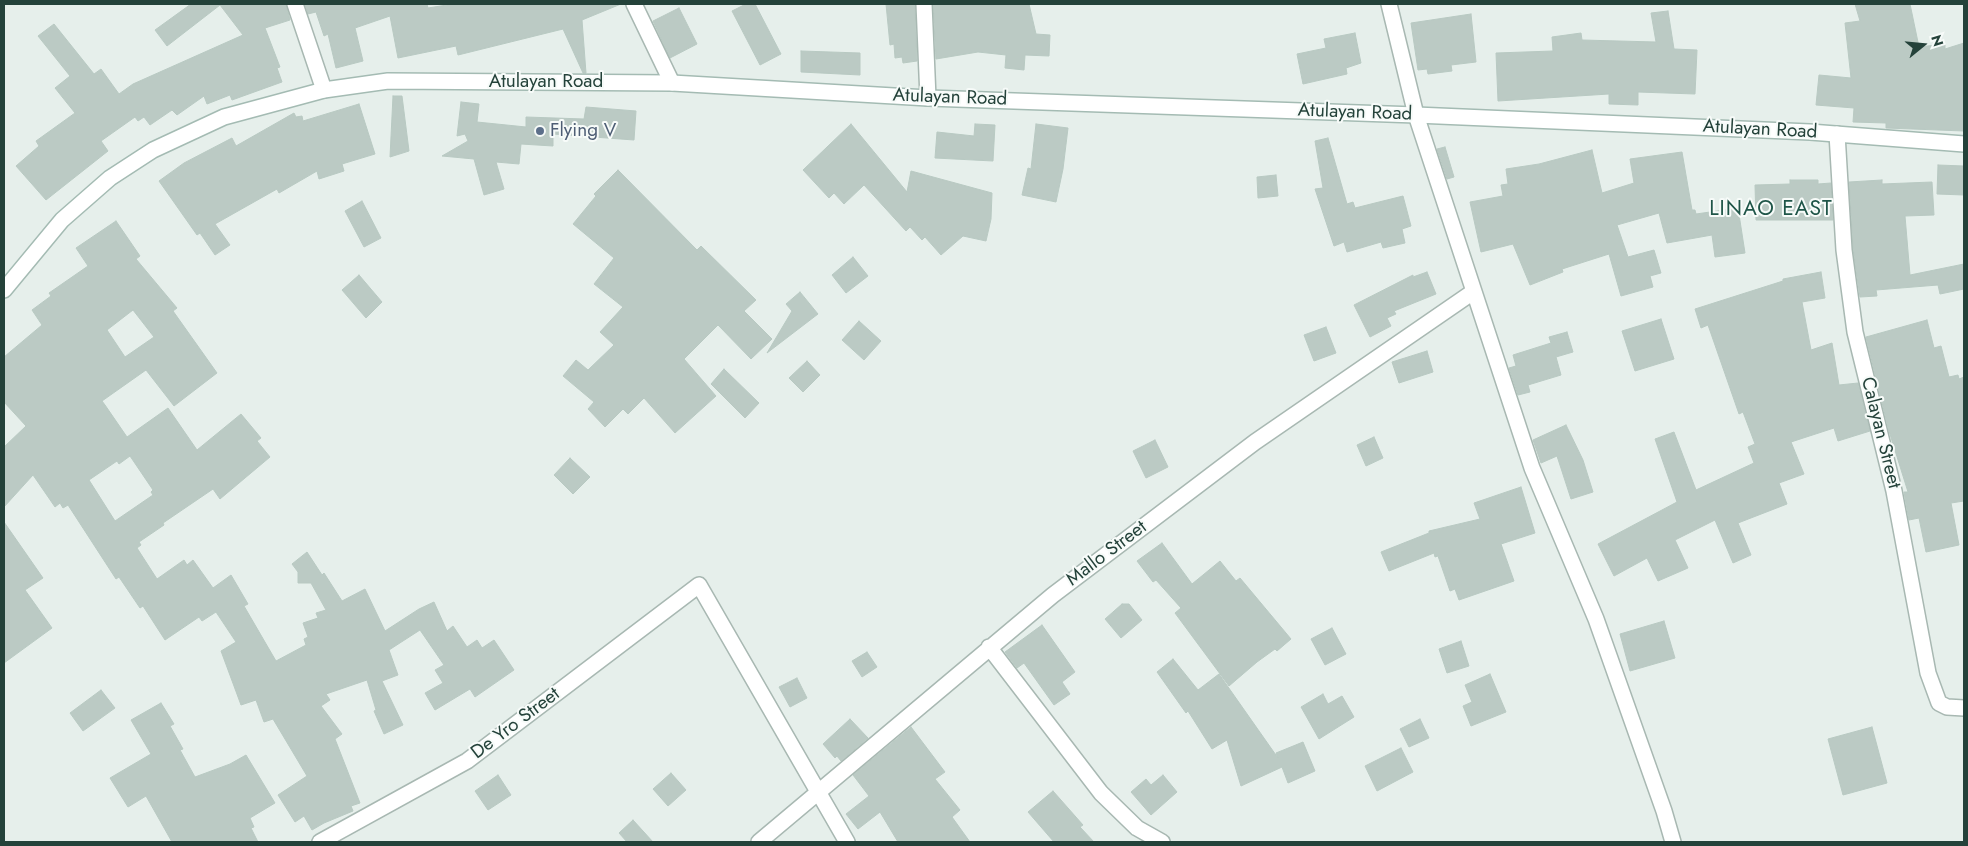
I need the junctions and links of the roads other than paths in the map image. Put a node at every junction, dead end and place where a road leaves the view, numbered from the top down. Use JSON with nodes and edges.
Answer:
{"nodes":[{"id":1,"x":295,"y":4,"type":"edge"},
{"id":2,"x":634,"y":4,"type":"edge"},
{"id":3,"x":924,"y":4,"type":"edge"},
{"id":4,"x":1389,"y":4,"type":"edge"},
{"id":5,"x":672,"y":83,"type":"junction"},
{"id":6,"x":324,"y":90,"type":"junction"},
{"id":7,"x":928,"y":98,"type":"junction"},
{"id":8,"x":1416,"y":115,"type":"junction"},
{"id":9,"x":1837,"y":134,"type":"junction"},
{"id":10,"x":1964,"y":144,"type":"edge"},
{"id":11,"x":4,"y":290,"type":"edge"},
{"id":12,"x":1473,"y":292,"type":"junction"},
{"id":13,"x":989,"y":648,"type":"junction"},
{"id":14,"x":1964,"y":708,"type":"edge"},
{"id":15,"x":818,"y":790,"type":"junction"},
{"id":16,"x":320,"y":842,"type":"edge"},
{"id":17,"x":759,"y":842,"type":"edge"},
{"id":18,"x":847,"y":842,"type":"edge"},
{"id":19,"x":1162,"y":842,"type":"edge"},
{"id":20,"x":1672,"y":842,"type":"edge"}],
"edges":[{"from":1,"to":6,"type":"street"},
{"from":2,"to":5,"type":"street"},
{"from":3,"to":7,"type":"street"},
{"from":4,"to":8,"type":"street"},
{"from":5,"to":6,"type":"street","name":"Atulayan Road"},
{"from":5,"to":7,"type":"street","name":"Atulayan Road"},
{"from":6,"to":11,"type":"street","name":"Atulayan Road"},
{"from":7,"to":8,"type":"street","name":"Atulayan Road"},
{"from":8,"to":9,"type":"street","name":"Atulayan Road"},
{"from":8,"to":12,"type":"street"},
{"from":9,"to":10,"type":"street","name":"Atulayan Road"},
{"from":9,"to":14,"type":"street","name":"Calayan Street"},
{"from":12,"to":13,"type":"street","name":"Mallo Street"},
{"from":12,"to":20,"type":"street"},
{"from":13,"to":15,"type":"street","name":"Mallo Street"},
{"from":13,"to":19,"type":"street"},
{"from":15,"to":16,"type":"street","name":"De Yro Street"},
{"from":15,"to":17,"type":"street","name":"Mallo Street"},
{"from":15,"to":18,"type":"street"}]}
